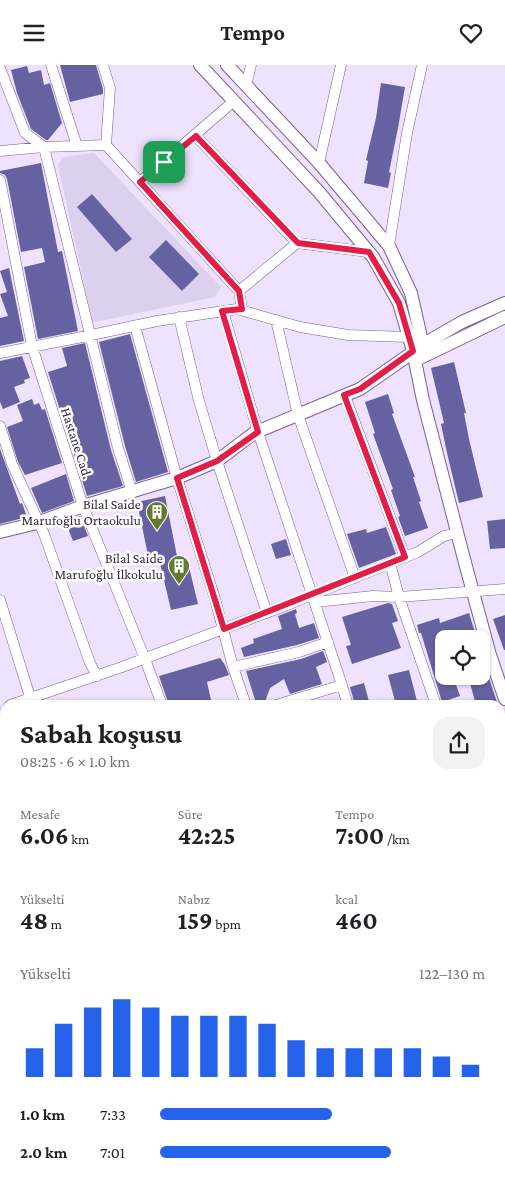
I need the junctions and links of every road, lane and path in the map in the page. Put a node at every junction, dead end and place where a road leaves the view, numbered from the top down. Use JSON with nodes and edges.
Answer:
{"nodes":[{"id":1,"x":51,"y":65,"type":"edge"},
{"id":2,"x":103,"y":65,"type":"edge"},
{"id":3,"x":200,"y":65,"type":"edge"},
{"id":4,"x":227,"y":65,"type":"edge"},
{"id":5,"x":251,"y":65,"type":"edge"},
{"id":6,"x":341,"y":65,"type":"edge"},
{"id":7,"x":422,"y":65,"type":"edge"},
{"id":8,"x":0,"y":68,"type":"edge"},
{"id":9,"x":3,"y":83,"type":"edge"},
{"id":10,"x":246,"y":86,"type":"junction"},
{"id":11,"x":234,"y":101,"type":"junction"},
{"id":12,"x":196,"y":136,"type":"junction"},
{"id":13,"x":106,"y":145,"type":"junction"},
{"id":14,"x":77,"y":146,"type":"junction"},
{"id":15,"x":44,"y":147,"type":"junction"},
{"id":16,"x":0,"y":151,"type":"edge"},
{"id":17,"x":320,"y":163,"type":"junction"},
{"id":18,"x":0,"y":180,"type":"edge"},
{"id":19,"x":140,"y":182,"type":"junction"},
{"id":20,"x":5,"y":232,"type":"edge"},
{"id":21,"x":298,"y":243,"type":"junction"},
{"id":22,"x":389,"y":246,"type":"junction"},
{"id":23,"x":369,"y":252,"type":"junction"},
{"id":24,"x":239,"y":291,"type":"junction"},
{"id":25,"x":505,"y":303,"type":"edge"},
{"id":26,"x":242,"y":309,"type":"junction"},
{"id":27,"x":222,"y":311,"type":"junction"},
{"id":28,"x":179,"y":317,"type":"junction"},
{"id":29,"x":505,"y":317,"type":"edge"},
{"id":30,"x":276,"y":320,"type":"junction"},
{"id":31,"x":135,"y":325,"type":"junction"},
{"id":32,"x":91,"y":335,"type":"junction"},
{"id":33,"x":408,"y":337,"type":"junction"},
{"id":34,"x":32,"y":346,"type":"junction"},
{"id":35,"x":0,"y":353,"type":"edge"},
{"id":36,"x":419,"y":353,"type":"junction"},
{"id":37,"x":344,"y":395,"type":"junction"},
{"id":38,"x":298,"y":415,"type":"junction"},
{"id":39,"x":0,"y":426,"type":"edge"},
{"id":40,"x":258,"y":432,"type":"junction"},
{"id":41,"x":217,"y":461,"type":"junction"},
{"id":42,"x":177,"y":478,"type":"junction"},
{"id":43,"x":132,"y":492,"type":"junction"},
{"id":44,"x":83,"y":506,"type":"junction"},
{"id":45,"x":37,"y":523,"type":"junction"},
{"id":46,"x":0,"y":533,"type":"edge"},
{"id":47,"x":457,"y":533,"type":"junction"},
{"id":48,"x":405,"y":557,"type":"junction"},
{"id":49,"x":390,"y":563,"type":"junction"},
{"id":50,"x":355,"y":578,"type":"junction"},
{"id":51,"x":505,"y":589,"type":"edge"},
{"id":52,"x":473,"y":592,"type":"junction"},
{"id":53,"x":399,"y":597,"type":"junction"},
{"id":54,"x":313,"y":599,"type":"junction"},
{"id":55,"x":0,"y":600,"type":"edge"},
{"id":56,"x":267,"y":613,"type":"junction"},
{"id":57,"x":224,"y":629,"type":"junction"},
{"id":58,"x":328,"y":642,"type":"junction"},
{"id":59,"x":145,"y":659,"type":"junction"},
{"id":60,"x":234,"y":667,"type":"junction"},
{"id":61,"x":96,"y":676,"type":"junction"},
{"id":62,"x":342,"y":685,"type":"junction"},
{"id":63,"x":30,"y":697,"type":"junction"},
{"id":64,"x":505,"y":699,"type":"edge"},
{"id":65,"x":22,"y":700,"type":"edge"},
{"id":66,"x":160,"y":700,"type":"edge"},
{"id":67,"x":244,"y":700,"type":"edge"},
{"id":68,"x":292,"y":700,"type":"edge"},
{"id":69,"x":346,"y":700,"type":"edge"},
{"id":70,"x":434,"y":700,"type":"edge"},
{"id":71,"x":0,"y":1096,"type":"edge"},
{"id":72,"x":0,"y":1102,"type":"edge"}],
"edges":[{"from":1,"to":14,"type":"street"},
{"from":2,"to":13,"type":"street"},
{"from":3,"to":11,"type":"street"},
{"from":4,"to":10,"type":"street"},
{"from":5,"to":10,"type":"street"},
{"from":6,"to":17,"type":"street"},
{"from":7,"to":22,"type":"street"},
{"from":8,"to":9,"type":"street"},
{"from":9,"to":15,"type":"street"},
{"from":10,"to":17,"type":"street"},
{"from":11,"to":12,"type":"street"},
{"from":11,"to":23,"type":"street"},
{"from":12,"to":19,"type":"street"},
{"from":12,"to":21,"type":"street"},
{"from":13,"to":14,"type":"street"},
{"from":13,"to":19,"type":"street"},
{"from":14,"to":15,"type":"street"},
{"from":15,"to":16,"type":"street"},
{"from":15,"to":32,"type":"street"},
{"from":17,"to":22,"type":"street"},
{"from":18,"to":20,"type":"street","name":"Hastane Cad."},
{"from":19,"to":24,"type":"street"},
{"from":20,"to":34,"type":"street","name":"Hastane Cad."},
{"from":21,"to":23,"type":"street"},
{"from":21,"to":24,"type":"street"},
{"from":22,"to":36,"type":"street"},
{"from":23,"to":33,"type":"street"},
{"from":24,"to":26,"type":"street"},
{"from":25,"to":36,"type":"street"},
{"from":26,"to":27,"type":"street"},
{"from":26,"to":30,"type":"street"},
{"from":27,"to":28,"type":"street"},
{"from":27,"to":40,"type":"street"},
{"from":28,"to":31,"type":"street"},
{"from":28,"to":41,"type":"street"},
{"from":29,"to":36,"type":"street"},
{"from":30,"to":33,"type":"street"},
{"from":30,"to":38,"type":"street"},
{"from":31,"to":32,"type":"street"},
{"from":31,"to":42,"type":"street"},
{"from":32,"to":34,"type":"street"},
{"from":32,"to":43,"type":"street"},
{"from":33,"to":36,"type":"street"},
{"from":34,"to":35,"type":"street"},
{"from":34,"to":44,"type":"street","name":"Hastane Cad."},
{"from":36,"to":37,"type":"street"},
{"from":36,"to":47,"type":"street"},
{"from":37,"to":38,"type":"street"},
{"from":37,"to":48,"type":"street"},
{"from":38,"to":40,"type":"street"},
{"from":38,"to":50,"type":"street"},
{"from":39,"to":45,"type":"street"},
{"from":40,"to":41,"type":"street"},
{"from":40,"to":54,"type":"street"},
{"from":41,"to":42,"type":"street"},
{"from":41,"to":56,"type":"street"},
{"from":42,"to":43,"type":"street"},
{"from":42,"to":57,"type":"street"},
{"from":43,"to":44,"type":"street"},
{"from":44,"to":45,"type":"street"},
{"from":44,"to":59,"type":"street","name":"Hastane Cad."},
{"from":45,"to":46,"type":"street"},
{"from":45,"to":61,"type":"street"},
{"from":47,"to":48,"type":"street"},
{"from":47,"to":52,"type":"street"},
{"from":48,"to":49,"type":"street"},
{"from":49,"to":50,"type":"street"},
{"from":49,"to":53,"type":"street"},
{"from":50,"to":54,"type":"street"},
{"from":51,"to":52,"type":"street"},
{"from":52,"to":53,"type":"street"},
{"from":52,"to":64,"type":"street"},
{"from":53,"to":54,"type":"street"},
{"from":53,"to":70,"type":"street"},
{"from":54,"to":56,"type":"street"},
{"from":54,"to":58,"type":"street"},
{"from":55,"to":63,"type":"street"},
{"from":56,"to":57,"type":"street"},
{"from":57,"to":59,"type":"street"},
{"from":57,"to":60,"type":"street"},
{"from":58,"to":60,"type":"street"},
{"from":58,"to":62,"type":"street"},
{"from":59,"to":61,"type":"street"},
{"from":59,"to":66,"type":"street","name":"Hastane Cad."},
{"from":60,"to":67,"type":"street"},
{"from":61,"to":63,"type":"street"},
{"from":62,"to":68,"type":"street"},
{"from":62,"to":69,"type":"street"},
{"from":63,"to":65,"type":"street"},
{"from":71,"to":72,"type":"street"}]}
